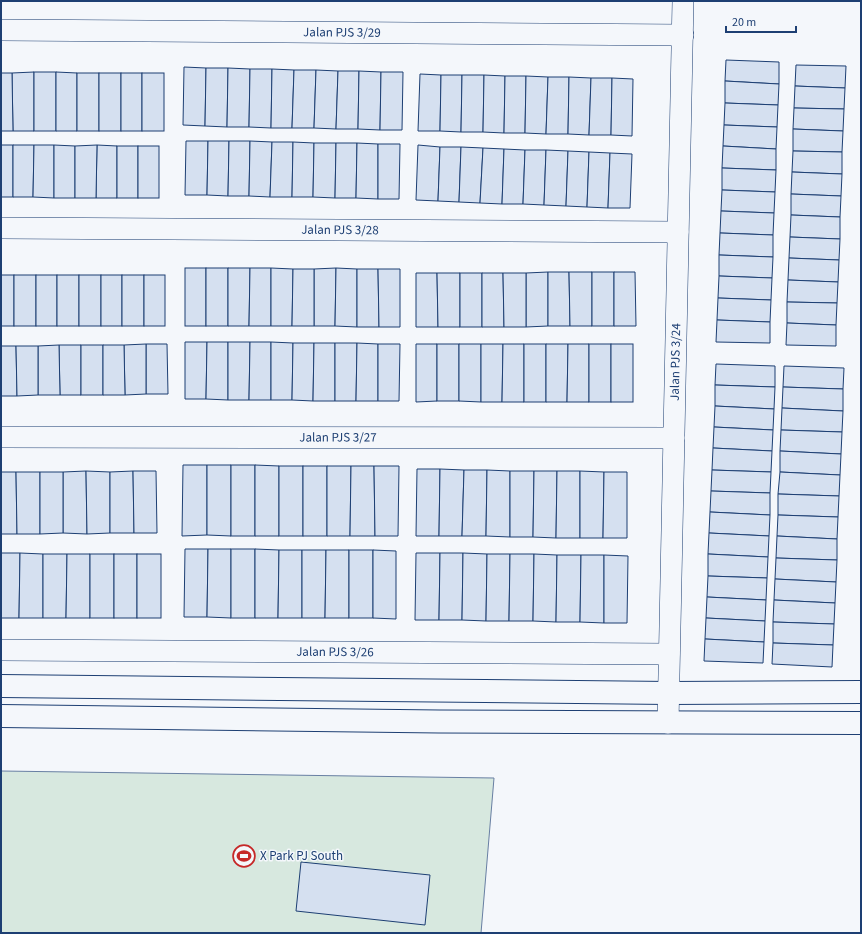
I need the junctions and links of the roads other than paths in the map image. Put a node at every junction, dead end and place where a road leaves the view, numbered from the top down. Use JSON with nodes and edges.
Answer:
{"nodes":[{"id":1,"x":683,"y":1,"type":"edge"},
{"id":2,"x":1,"y":30,"type":"edge"},
{"id":3,"x":683,"y":35,"type":"junction"},
{"id":4,"x":1,"y":228,"type":"edge"},
{"id":5,"x":678,"y":232,"type":"junction"},
{"id":6,"x":1,"y":437,"type":"edge"},
{"id":7,"x":674,"y":438,"type":"junction"},
{"id":8,"x":1,"y":650,"type":"edge"},
{"id":9,"x":669,"y":654,"type":"junction"},
{"id":10,"x":1,"y":686,"type":"edge"},
{"id":11,"x":861,"y":692,"type":"edge"},
{"id":12,"x":669,"y":693,"type":"junction"},
{"id":13,"x":1,"y":716,"type":"edge"},
{"id":14,"x":668,"y":723,"type":"junction"},
{"id":15,"x":861,"y":723,"type":"edge"}],
"edges":[{"from":1,"to":3,"type":"street","name":"Jalan PJS 3/24"},
{"from":2,"to":3,"type":"street","name":"Jalan PJS 3/29"},
{"from":3,"to":5,"type":"street","name":"Jalan PJS 3/24"},
{"from":4,"to":5,"type":"street","name":"Jalan PJS 3/28"},
{"from":5,"to":7,"type":"street","name":"Jalan PJS 3/24"},
{"from":6,"to":7,"type":"street","name":"Jalan PJS 3/27"},
{"from":7,"to":9,"type":"street","name":"Jalan PJS 3/24"},
{"from":8,"to":9,"type":"street","name":"Jalan PJS 3/26"},
{"from":9,"to":12,"type":"street","name":"Jalan PJS 3/24"},
{"from":10,"to":12,"type":"main road"},
{"from":11,"to":12,"type":"main road"},
{"from":12,"to":14,"type":"street","name":"Jalan PJS 3/24"},
{"from":13,"to":14,"type":"main road"},
{"from":14,"to":15,"type":"main road"}]}
